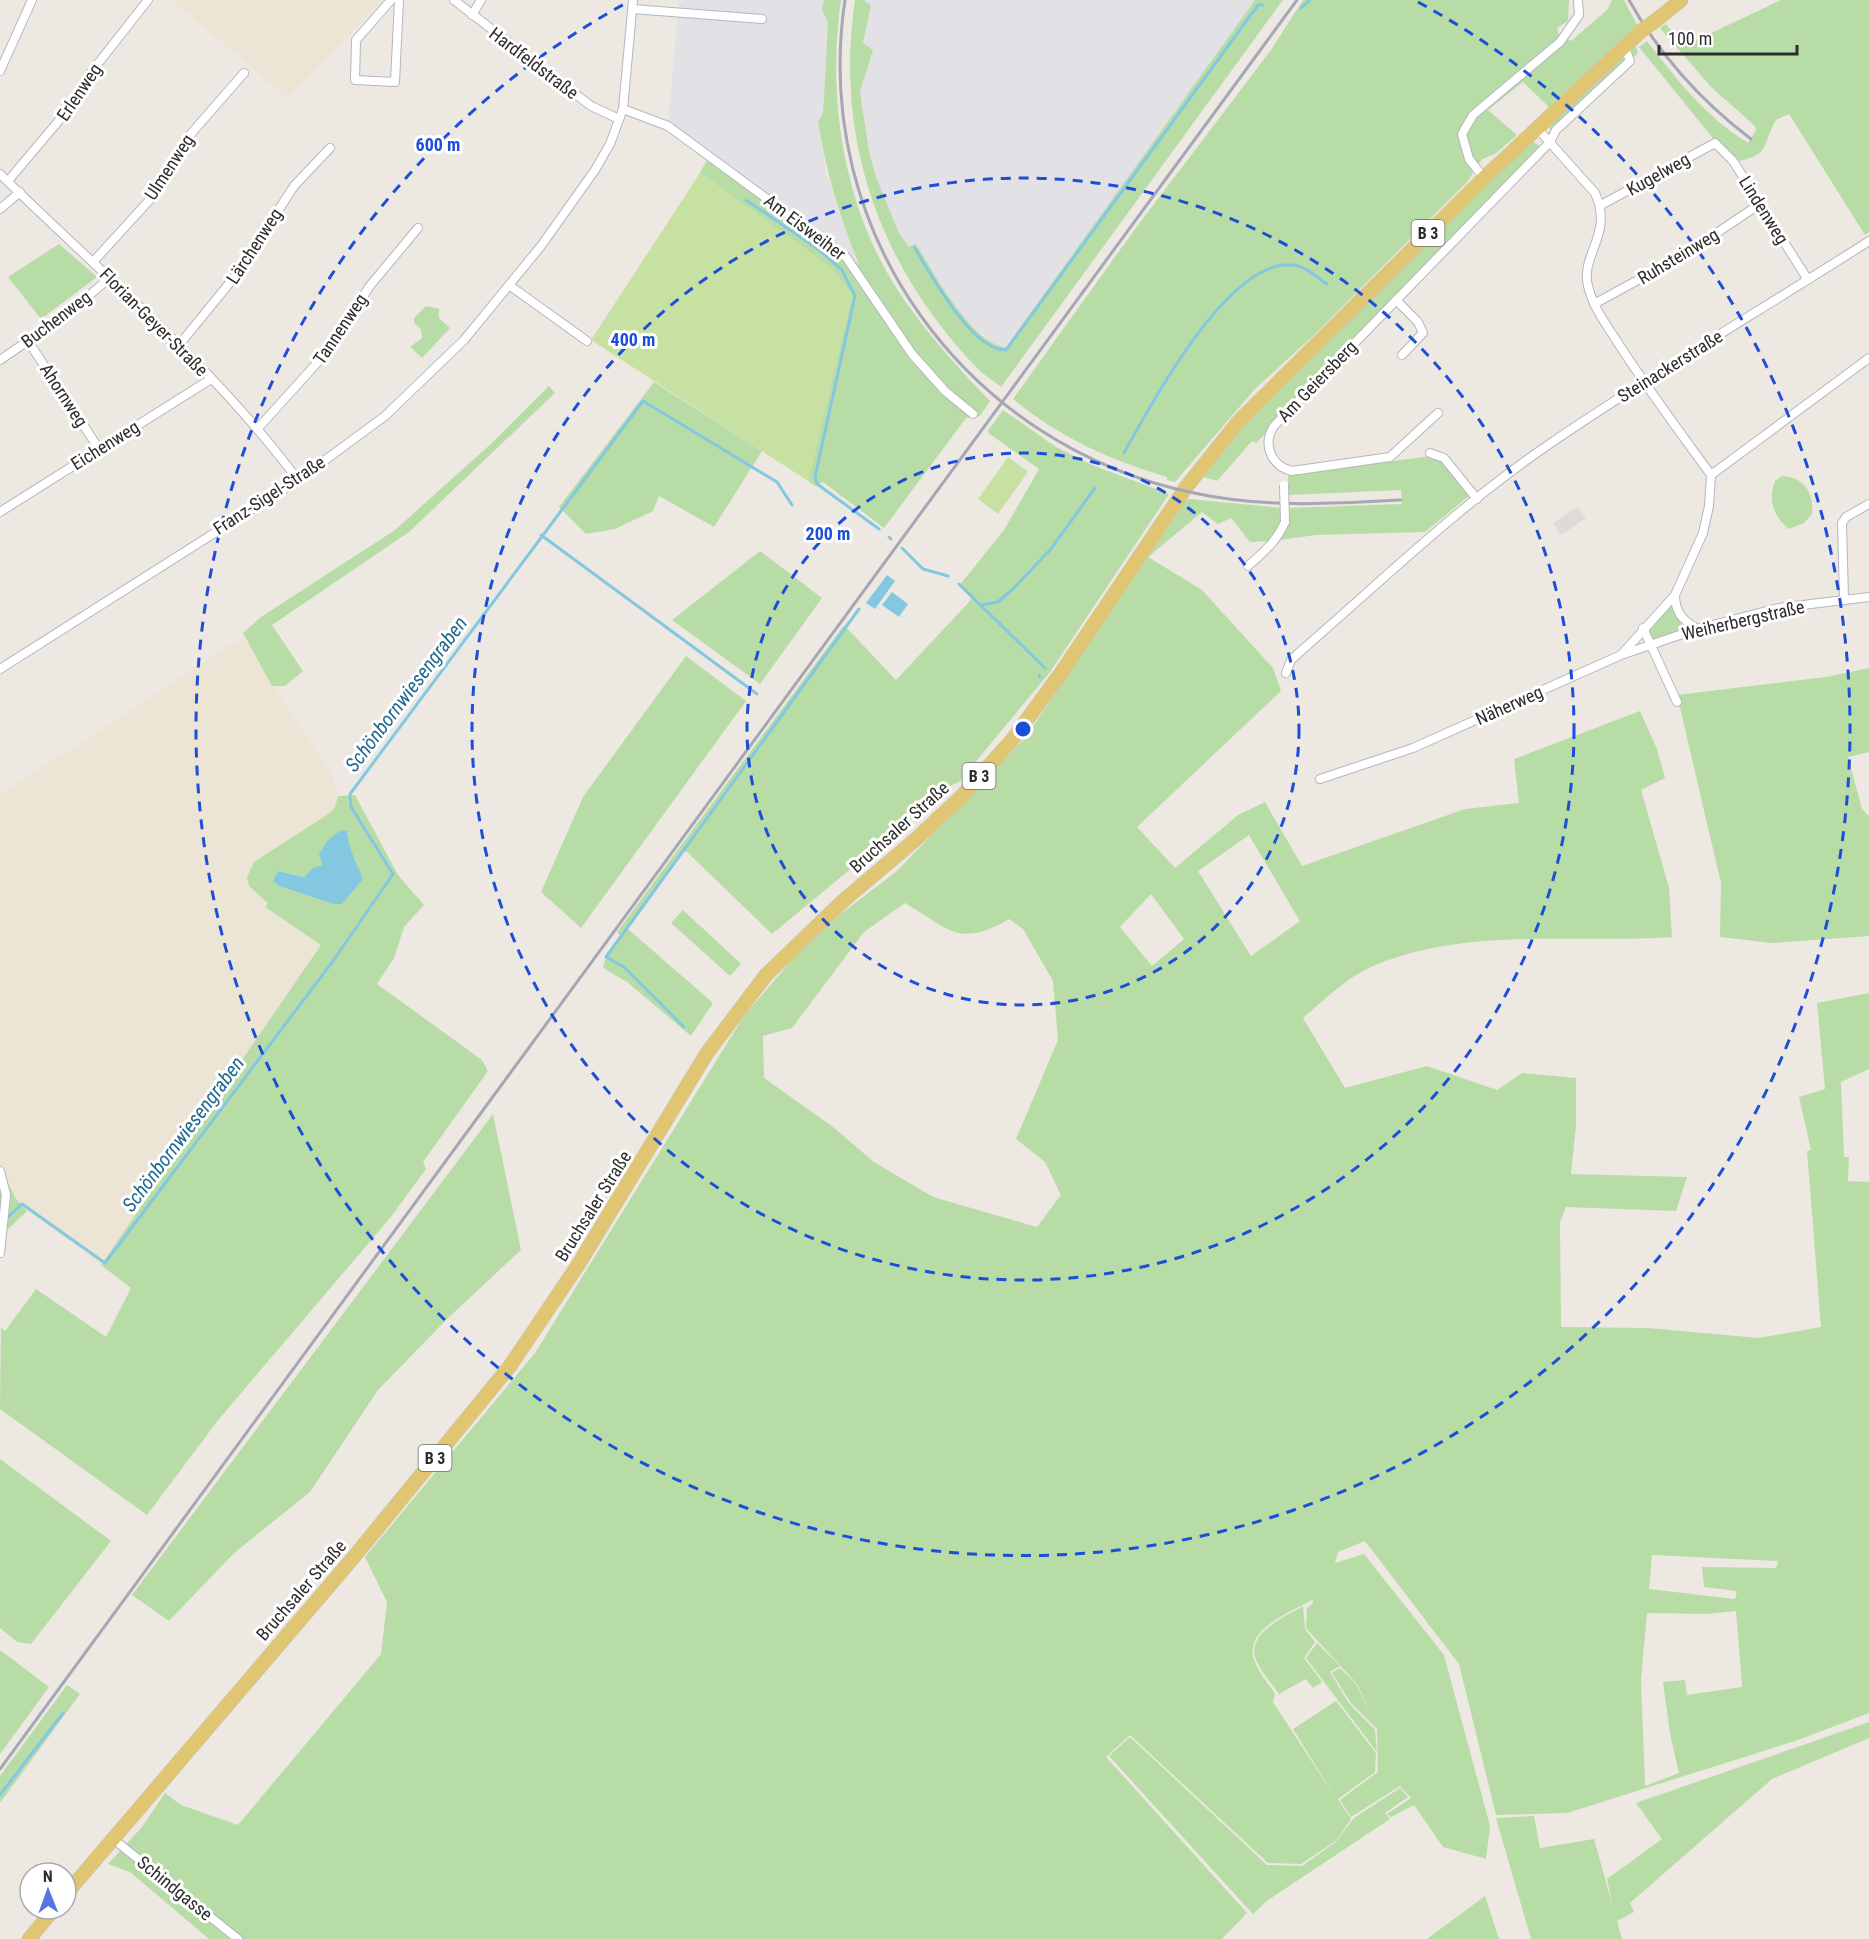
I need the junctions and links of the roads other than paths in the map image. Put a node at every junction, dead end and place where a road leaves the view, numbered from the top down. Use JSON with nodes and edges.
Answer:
{"nodes":[{"id":1,"x":32,"y":0,"type":"edge"},
{"id":2,"x":148,"y":0,"type":"edge"},
{"id":3,"x":391,"y":0,"type":"edge"},
{"id":4,"x":399,"y":0,"type":"edge"},
{"id":5,"x":454,"y":0,"type":"edge"},
{"id":6,"x":481,"y":0,"type":"edge"},
{"id":7,"x":1578,"y":0,"type":"edge"},
{"id":8,"x":1681,"y":0,"type":"edge"},
{"id":9,"x":633,"y":4,"type":"edge"},
{"id":10,"x":472,"y":15,"type":"junction"},
{"id":11,"x":762,"y":19,"type":"dead end"},
{"id":12,"x":1624,"y":46,"type":"junction"},
{"id":13,"x":0,"y":71,"type":"edge"},
{"id":14,"x":244,"y":73,"type":"dead end"},
{"id":15,"x":623,"y":109,"type":"junction"},
{"id":16,"x":620,"y":118,"type":"junction"},
{"id":17,"x":1537,"y":128,"type":"junction"},
{"id":18,"x":1550,"y":142,"type":"junction"},
{"id":19,"x":1715,"y":143,"type":"joint"},
{"id":20,"x":330,"y":148,"type":"dead end"},
{"id":21,"x":0,"y":174,"type":"edge"},
{"id":22,"x":1484,"y":177,"type":"junction"},
{"id":23,"x":8,"y":182,"type":"junction"},
{"id":24,"x":20,"y":192,"type":"junction"},
{"id":25,"x":1760,"y":204,"type":"junction"},
{"id":26,"x":1601,"y":205,"type":"junction"},
{"id":27,"x":0,"y":209,"type":"edge"},
{"id":28,"x":418,"y":228,"type":"dead end"},
{"id":29,"x":1869,"y":241,"type":"edge"},
{"id":30,"x":94,"y":261,"type":"junction"},
{"id":31,"x":111,"y":277,"type":"junction"},
{"id":32,"x":1808,"y":280,"type":"junction"},
{"id":33,"x":509,"y":285,"type":"junction"},
{"id":34,"x":1396,"y":300,"type":"junction"},
{"id":35,"x":1594,"y":304,"type":"junction"},
{"id":36,"x":28,"y":341,"type":"junction"},
{"id":37,"x":587,"y":341,"type":"dead end"},
{"id":38,"x":179,"y":345,"type":"junction"},
{"id":39,"x":1402,"y":355,"type":"dead end"},
{"id":40,"x":1869,"y":358,"type":"edge"},
{"id":41,"x":0,"y":360,"type":"edge"},
{"id":42,"x":211,"y":379,"type":"junction"},
{"id":43,"x":1642,"y":381,"type":"junction"},
{"id":44,"x":1438,"y":413,"type":"dead end"},
{"id":45,"x":973,"y":414,"type":"dead end"},
{"id":46,"x":259,"y":427,"type":"junction"},
{"id":47,"x":99,"y":449,"type":"junction"},
{"id":48,"x":1431,"y":453,"type":"dead end"},
{"id":49,"x":1283,"y":469,"type":"junction"},
{"id":50,"x":1710,"y":475,"type":"junction"},
{"id":51,"x":298,"y":480,"type":"junction"},
{"id":52,"x":1477,"y":499,"type":"junction"},
{"id":53,"x":1869,"y":504,"type":"edge"},
{"id":54,"x":0,"y":512,"type":"edge"},
{"id":55,"x":1248,"y":566,"type":"dead end"},
{"id":56,"x":1675,"y":595,"type":"junction"},
{"id":57,"x":1869,"y":597,"type":"edge"},
{"id":58,"x":1844,"y":600,"type":"junction"},
{"id":59,"x":1643,"y":628,"type":"junction"},
{"id":60,"x":1697,"y":629,"type":"junction"},
{"id":61,"x":1650,"y":643,"type":"junction"},
{"id":62,"x":1621,"y":655,"type":"junction"},
{"id":63,"x":0,"y":669,"type":"edge"},
{"id":64,"x":1286,"y":673,"type":"dead end"},
{"id":65,"x":1677,"y":702,"type":"dead end"},
{"id":66,"x":1320,"y":779,"type":"dead end"},
{"id":67,"x":0,"y":1171,"type":"edge"},
{"id":68,"x":0,"y":1253,"type":"edge"},
{"id":69,"x":112,"y":1838,"type":"junction"},
{"id":70,"x":78,"y":1879,"type":"edge"},
{"id":71,"x":44,"y":1921,"type":"edge"},
{"id":72,"x":29,"y":1939,"type":"edge"},
{"id":73,"x":238,"y":1939,"type":"edge"}],
"edges":[{"from":1,"to":13,"type":"street"},
{"from":2,"to":23,"type":"street","name":"Erlenweg"},
{"from":3,"to":4,"type":"street"},
{"from":5,"to":10,"type":"street","name":"Hardfeldstraße"},
{"from":6,"to":10,"type":"street"},
{"from":7,"to":22,"type":"street"},
{"from":8,"to":12,"type":"main road","number":"B 3","bridge":true},
{"from":9,"to":11,"type":"street"},
{"from":9,"to":15,"type":"street","name":"Franz-Sigel-Straße"},
{"from":10,"to":16,"type":"street","name":"Hardfeldstraße"},
{"from":12,"to":17,"type":"main road","number":"B 3"},
{"from":12,"to":18,"type":"street","name":"Am Geiersberg"},
{"from":14,"to":30,"type":"street","name":"Ulmenweg"},
{"from":15,"to":16,"type":"street","name":"Franz-Sigel-Straße"},
{"from":15,"to":45,"type":"street","name":"Am Eisweiher"},
{"from":16,"to":33,"type":"street","name":"Franz-Sigel-Straße"},
{"from":17,"to":18,"type":"street"},
{"from":17,"to":22,"type":"main road","number":"B 3"},
{"from":18,"to":26,"type":"street"},
{"from":18,"to":34,"type":"street","name":"Am Geiersberg"},
{"from":19,"to":25,"type":"street","name":"Lindenweg"},
{"from":19,"to":26,"type":"street","name":"Kugelweg"},
{"from":20,"to":38,"type":"street","name":"Lärchenweg"},
{"from":21,"to":23,"type":"street","name":"Florian-Geyer-Straße"},
{"from":22,"to":69,"type":"main road","name":"Bruchsaler Straße","number":"B 3"},
{"from":23,"to":24,"type":"street","name":"Florian-Geyer-Straße"},
{"from":24,"to":27,"type":"street"},
{"from":24,"to":30,"type":"street","name":"Florian-Geyer-Straße"},
{"from":25,"to":32,"type":"street","name":"Lindenweg"},
{"from":25,"to":35,"type":"street","name":"Ruhsteinweg"},
{"from":26,"to":35,"type":"street"},
{"from":28,"to":46,"type":"street","name":"Tannenweg"},
{"from":29,"to":32,"type":"street","name":"Steinackerstraße"},
{"from":30,"to":31,"type":"street","name":"Florian-Geyer-Straße"},
{"from":31,"to":36,"type":"street","name":"Buchenweg"},
{"from":31,"to":38,"type":"street","name":"Florian-Geyer-Straße"},
{"from":32,"to":43,"type":"street","name":"Steinackerstraße"},
{"from":33,"to":37,"type":"street"},
{"from":33,"to":51,"type":"street","name":"Franz-Sigel-Straße"},
{"from":34,"to":39,"type":"street"},
{"from":34,"to":49,"type":"street","name":"Am Geiersberg"},
{"from":35,"to":43,"type":"street"},
{"from":36,"to":41,"type":"street","name":"Buchenweg"},
{"from":36,"to":47,"type":"street","name":"Ahornweg"},
{"from":38,"to":42,"type":"street","name":"Florian-Geyer-Straße"},
{"from":40,"to":50,"type":"street"},
{"from":42,"to":46,"type":"street","name":"Florian-Geyer-Straße"},
{"from":42,"to":47,"type":"street","name":"Eichenweg"},
{"from":43,"to":50,"type":"street"},
{"from":43,"to":52,"type":"street","name":"Steinackerstraße"},
{"from":44,"to":49,"type":"street"},
{"from":46,"to":51,"type":"street","name":"Florian-Geyer-Straße"},
{"from":47,"to":54,"type":"street","name":"Eichenweg"},
{"from":48,"to":52,"type":"street"},
{"from":49,"to":55,"type":"street","name":"Am Geiersberg","bridge":true},
{"from":50,"to":56,"type":"street","name":"Näherweg"},
{"from":51,"to":63,"type":"street","name":"Franz-Sigel-Straße"},
{"from":52,"to":64,"type":"street","name":"Steinackerstraße"},
{"from":53,"to":58,"type":"street"},
{"from":56,"to":59,"type":"street","name":"Näherweg"},
{"from":56,"to":60,"type":"street"},
{"from":57,"to":58,"type":"street","name":"Weiherbergstraße"},
{"from":58,"to":60,"type":"street","name":"Weiherbergstraße"},
{"from":59,"to":61,"type":"street"},
{"from":59,"to":62,"type":"street","name":"Näherweg"},
{"from":60,"to":61,"type":"street","name":"Weiherbergstraße"},
{"from":61,"to":62,"type":"street","name":"Weiherbergstraße"},
{"from":61,"to":65,"type":"street"},
{"from":62,"to":66,"type":"street","name":"Näherweg"},
{"from":67,"to":68,"type":"street"},
{"from":69,"to":70,"type":"main road","name":"Bruchsaler Straße","number":"B 3"},
{"from":69,"to":73,"type":"street","name":"Schindgasse"},
{"from":71,"to":72,"type":"main road"}]}
